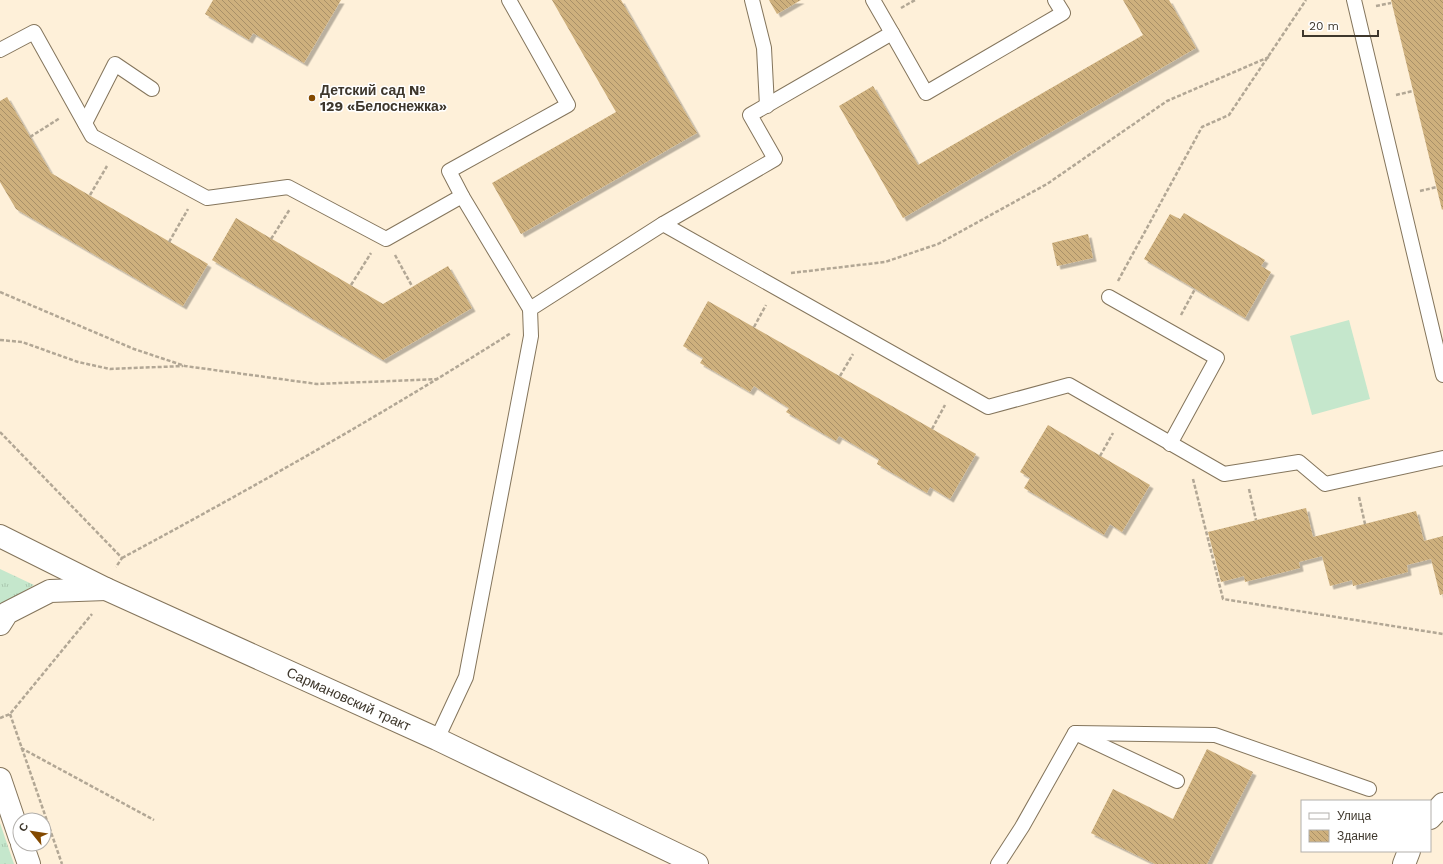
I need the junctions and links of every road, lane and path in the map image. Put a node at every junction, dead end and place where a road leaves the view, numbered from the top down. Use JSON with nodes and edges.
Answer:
{"nodes":[{"id":1,"x":509,"y":0,"type":"edge"},
{"id":2,"x":752,"y":0,"type":"edge"},
{"id":3,"x":873,"y":0,"type":"edge"},
{"id":4,"x":1056,"y":0,"type":"edge"},
{"id":5,"x":1306,"y":0,"type":"edge"},
{"id":6,"x":1354,"y":0,"type":"edge"},
{"id":7,"x":892,"y":33,"type":"junction"},
{"id":8,"x":0,"y":50,"type":"edge"},
{"id":9,"x":1268,"y":57,"type":"junction"},
{"id":10,"x":152,"y":89,"type":"dead end"},
{"id":11,"x":767,"y":106,"type":"junction"},
{"id":12,"x":76,"y":108,"type":"junction"},
{"id":13,"x":85,"y":123,"type":"junction"},
{"id":14,"x":30,"y":137,"type":"dead end"},
{"id":15,"x":117,"y":150,"type":"junction"},
{"id":16,"x":197,"y":193,"type":"junction"},
{"id":17,"x":300,"y":193,"type":"junction"},
{"id":18,"x":90,"y":195,"type":"dead end"},
{"id":19,"x":462,"y":196,"type":"junction"},
{"id":20,"x":663,"y":224,"type":"junction"},
{"id":21,"x":384,"y":238,"type":"junction"},
{"id":22,"x":271,"y":239,"type":"dead end"},
{"id":23,"x":169,"y":242,"type":"dead end"},
{"id":24,"x":757,"y":277,"type":"junction"},
{"id":25,"x":351,"y":285,"type":"dead end"},
{"id":26,"x":412,"y":286,"type":"dead end"},
{"id":27,"x":776,"y":288,"type":"junction"},
{"id":28,"x":1195,"y":289,"type":"dead end"},
{"id":29,"x":1,"y":292,"type":"edge"},
{"id":30,"x":1109,"y":297,"type":"joint"},
{"id":31,"x":531,"y":315,"type":"junction"},
{"id":32,"x":754,"y":327,"type":"dead end"},
{"id":33,"x":1437,"y":327,"type":"edge"},
{"id":34,"x":1171,"y":332,"type":"junction"},
{"id":35,"x":863,"y":337,"type":"junction"},
{"id":36,"x":0,"y":340,"type":"edge"},
{"id":37,"x":185,"y":366,"type":"junction"},
{"id":38,"x":1443,"y":375,"type":"edge"},
{"id":39,"x":840,"y":376,"type":"dead end"},
{"id":40,"x":438,"y":379,"type":"junction"},
{"id":41,"x":954,"y":388,"type":"junction"},
{"id":42,"x":1122,"y":416,"type":"junction"},
{"id":43,"x":932,"y":429,"type":"dead end"},
{"id":44,"x":0,"y":432,"type":"edge"},
{"id":45,"x":1170,"y":444,"type":"junction"},
{"id":46,"x":1187,"y":454,"type":"junction"},
{"id":47,"x":1100,"y":456,"type":"dead end"},
{"id":48,"x":1443,"y":458,"type":"edge"},
{"id":49,"x":1244,"y":471,"type":"junction"},
{"id":50,"x":1354,"y":478,"type":"junction"},
{"id":51,"x":1256,"y":520,"type":"dead end"},
{"id":52,"x":1365,"y":524,"type":"dead end"},
{"id":53,"x":0,"y":536,"type":"edge"},
{"id":54,"x":122,"y":558,"type":"junction"},
{"id":55,"x":116,"y":567,"type":"dead end"},
{"id":56,"x":106,"y":589,"type":"junction"},
{"id":57,"x":96,"y":609,"type":"dead end"},
{"id":58,"x":0,"y":624,"type":"edge"},
{"id":59,"x":1443,"y":634,"type":"edge"},
{"id":60,"x":10,"y":714,"type":"junction"},
{"id":61,"x":0,"y":718,"type":"edge"},
{"id":62,"x":1075,"y":733,"type":"junction"},
{"id":63,"x":437,"y":739,"type":"junction"},
{"id":64,"x":21,"y":748,"type":"junction"},
{"id":65,"x":0,"y":780,"type":"edge"},
{"id":66,"x":1177,"y":781,"type":"dead end"},
{"id":67,"x":1369,"y":789,"type":"dead end"},
{"id":68,"x":1443,"y":804,"type":"edge"},
{"id":69,"x":12,"y":815,"type":"edge"},
{"id":70,"x":1431,"y":817,"type":"edge"},
{"id":71,"x":154,"y":820,"type":"dead end"},
{"id":72,"x":25,"y":852,"type":"edge"},
{"id":73,"x":1409,"y":852,"type":"edge"},
{"id":74,"x":29,"y":864,"type":"edge"},
{"id":75,"x":62,"y":864,"type":"edge"},
{"id":76,"x":697,"y":864,"type":"edge"},
{"id":77,"x":998,"y":864,"type":"edge"},
{"id":78,"x":1404,"y":864,"type":"edge"}],
"edges":[{"from":1,"to":19,"type":"lane"},
{"from":2,"to":11,"type":"lane"},
{"from":3,"to":7,"type":"lane"},
{"from":4,"to":7,"type":"lane"},
{"from":5,"to":9,"type":"path"},
{"from":6,"to":33,"type":"lane"},
{"from":7,"to":11,"type":"lane"},
{"from":8,"to":12,"type":"lane"},
{"from":9,"to":24,"type":"path"},
{"from":9,"to":30,"type":"path"},
{"from":10,"to":13,"type":"lane"},
{"from":11,"to":20,"type":"lane"},
{"from":12,"to":13,"type":"lane"},
{"from":12,"to":14,"type":"path"},
{"from":13,"to":15,"type":"lane"},
{"from":15,"to":16,"type":"lane"},
{"from":15,"to":18,"type":"path"},
{"from":16,"to":17,"type":"lane"},
{"from":16,"to":23,"type":"path"},
{"from":17,"to":21,"type":"lane"},
{"from":17,"to":22,"type":"path"},
{"from":19,"to":21,"type":"lane"},
{"from":19,"to":31,"type":"lane"},
{"from":20,"to":24,"type":"lane"},
{"from":20,"to":31,"type":"lane"},
{"from":21,"to":25,"type":"path"},
{"from":21,"to":26,"type":"path"},
{"from":24,"to":27,"type":"lane"},
{"from":27,"to":32,"type":"path"},
{"from":27,"to":35,"type":"lane"},
{"from":28,"to":34,"type":"path"},
{"from":29,"to":37,"type":"path"},
{"from":30,"to":34,"type":"lane"},
{"from":31,"to":40,"type":"path"},
{"from":31,"to":63,"type":"lane"},
{"from":33,"to":38,"type":"lane"},
{"from":34,"to":45,"type":"lane"},
{"from":35,"to":39,"type":"path"},
{"from":35,"to":41,"type":"lane"},
{"from":36,"to":37,"type":"path"},
{"from":37,"to":40,"type":"path"},
{"from":40,"to":54,"type":"path"},
{"from":41,"to":42,"type":"lane"},
{"from":41,"to":43,"type":"path"},
{"from":42,"to":45,"type":"lane"},
{"from":42,"to":47,"type":"path"},
{"from":44,"to":54,"type":"path"},
{"from":45,"to":46,"type":"lane"},
{"from":46,"to":49,"type":"lane"},
{"from":46,"to":59,"type":"path"},
{"from":48,"to":50,"type":"lane"},
{"from":49,"to":50,"type":"lane"},
{"from":49,"to":51,"type":"path"},
{"from":50,"to":52,"type":"path"},
{"from":53,"to":56,"type":"main road","name":"Сармановский тракт"},
{"from":54,"to":55,"type":"path"},
{"from":56,"to":58,"type":"main road"},
{"from":56,"to":63,"type":"main road","name":"Сармановский тракт"},
{"from":57,"to":60,"type":"path"},
{"from":60,"to":61,"type":"path"},
{"from":60,"to":64,"type":"path"},
{"from":62,"to":66,"type":"lane"},
{"from":62,"to":67,"type":"lane"},
{"from":62,"to":77,"type":"lane"},
{"from":63,"to":76,"type":"main road","name":"Сармановский тракт"},
{"from":64,"to":71,"type":"path"},
{"from":64,"to":75,"type":"path"},
{"from":65,"to":69,"type":"main road"},
{"from":68,"to":70,"type":"main road"},
{"from":72,"to":74,"type":"main road"},
{"from":73,"to":78,"type":"main road"}]}
